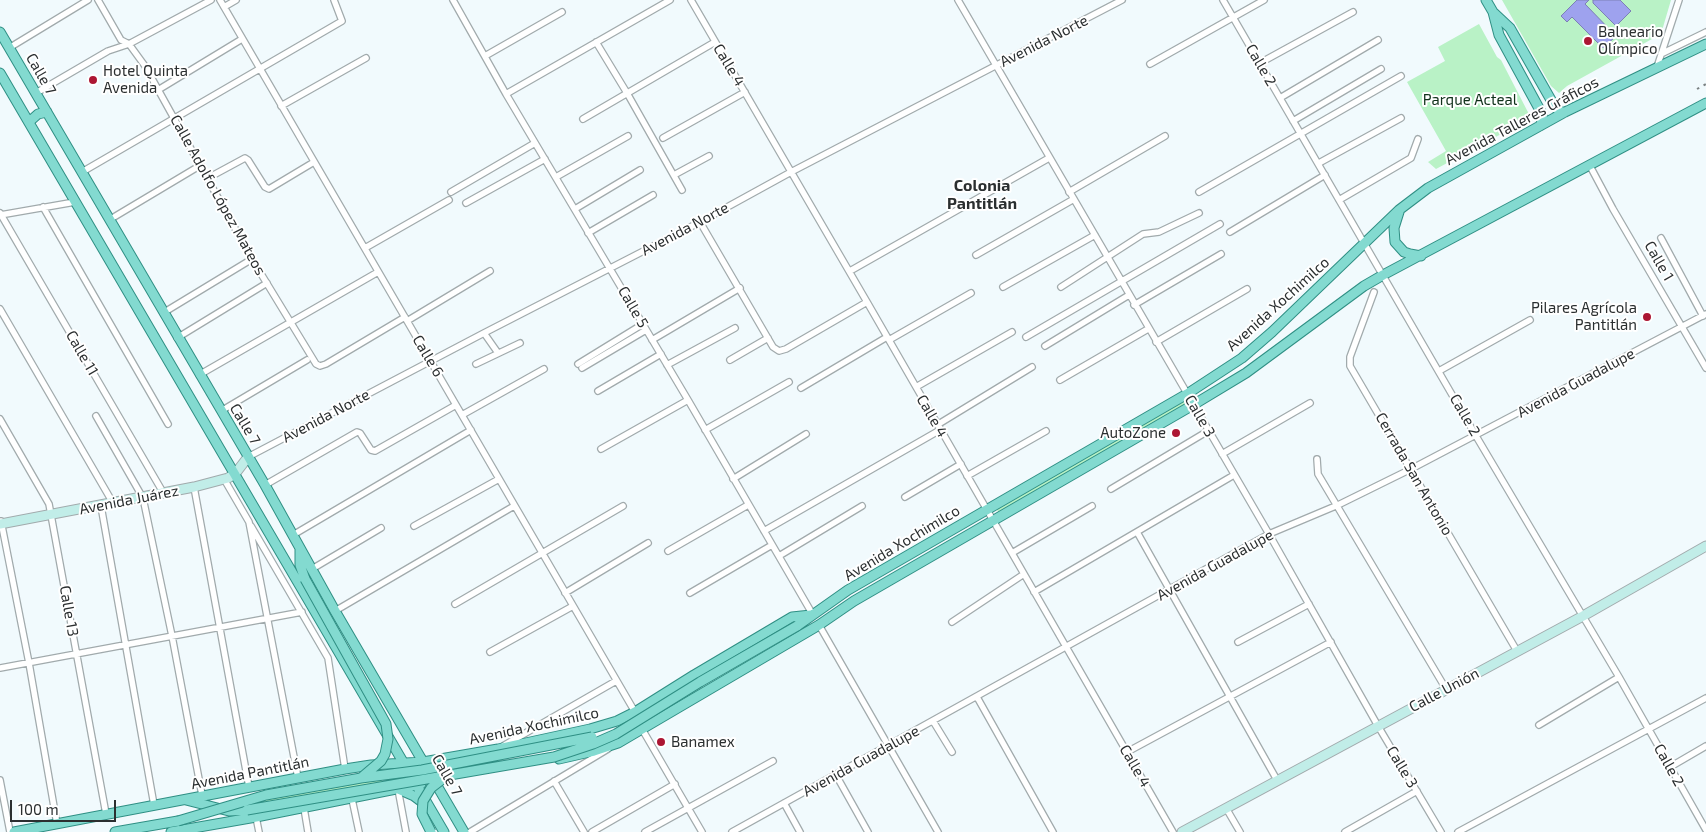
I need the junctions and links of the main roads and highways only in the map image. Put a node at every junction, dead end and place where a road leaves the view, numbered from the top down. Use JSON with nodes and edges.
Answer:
{"nodes":[{"id":1,"x":1486,"y":0,"type":"edge"},
{"id":2,"x":1493,"y":12,"type":"junction"},
{"id":3,"x":0,"y":32,"type":"edge"},
{"id":4,"x":1706,"y":44,"type":"edge"},
{"id":5,"x":0,"y":73,"type":"edge"},
{"id":6,"x":1706,"y":103,"type":"edge"},
{"id":7,"x":47,"y":112,"type":"junction"},
{"id":8,"x":1565,"y":112,"type":"junction"},
{"id":9,"x":28,"y":122,"type":"junction"},
{"id":10,"x":1540,"y":126,"type":"junction"},
{"id":11,"x":1399,"y":210,"type":"junction"},
{"id":12,"x":1365,"y":243,"type":"joint"},
{"id":13,"x":1421,"y":256,"type":"junction"},
{"id":14,"x":300,"y":548,"type":"junction"},
{"id":15,"x":813,"y":615,"type":"junction"},
{"id":16,"x":642,"y":729,"type":"junction"},
{"id":17,"x":408,"y":736,"type":"junction"},
{"id":18,"x":393,"y":745,"type":"junction"},
{"id":19,"x":456,"y":756,"type":"junction"},
{"id":20,"x":423,"y":762,"type":"junction"},
{"id":21,"x":404,"y":764,"type":"junction"},
{"id":22,"x":388,"y":765,"type":"junction"},
{"id":23,"x":446,"y":776,"type":"junction"},
{"id":24,"x":460,"y":777,"type":"junction"},
{"id":25,"x":361,"y":778,"type":"junction"},
{"id":26,"x":434,"y":781,"type":"junction"},
{"id":27,"x":416,"y":785,"type":"junction"},
{"id":28,"x":398,"y":789,"type":"junction"},
{"id":29,"x":385,"y":792,"type":"junction"},
{"id":30,"x":184,"y":799,"type":"junction"},
{"id":31,"x":430,"y":808,"type":"junction"},
{"id":32,"x":208,"y":829,"type":"edge"},
{"id":33,"x":14,"y":832,"type":"edge"},
{"id":34,"x":115,"y":832,"type":"edge"},
{"id":35,"x":171,"y":832,"type":"edge"},
{"id":36,"x":430,"y":832,"type":"edge"},
{"id":37,"x":444,"y":832,"type":"edge"},
{"id":38,"x":464,"y":832,"type":"edge"}],
"edges":[{"from":1,"to":2,"type":"main road"},
{"from":2,"to":8,"type":"main road"},
{"from":2,"to":10,"type":"main road"},
{"from":3,"to":7,"type":"main road","name":"Calle 7"},
{"from":4,"to":8,"type":"main road","name":"Avenida Talleres Gráficos"},
{"from":5,"to":9,"type":"main road","name":"Calle 7"},
{"from":6,"to":13,"type":"main road"},
{"from":7,"to":9,"type":"main road"},
{"from":7,"to":14,"type":"main road","name":"Calle 7"},
{"from":8,"to":10,"type":"main road","name":"Avenida Talleres Gráficos"},
{"from":9,"to":18,"type":"main road","name":"Calle 7"},
{"from":10,"to":11,"type":"main road","name":"Avenida Talleres Gráficos"},
{"from":11,"to":12,"type":"main road","name":"Avenida Talleres Gráficos"},
{"from":11,"to":13,"type":"main road"},
{"from":12,"to":15,"type":"main road","name":"Avenida Xochimilco"},
{"from":13,"to":16,"type":"main road","name":"Avenida Xochimilco"},
{"from":14,"to":17,"type":"main road","name":"Calle 7"},
{"from":14,"to":25,"type":"main road","bridge":true},
{"from":15,"to":19,"type":"main road","name":"Avenida Xochimilco"},
{"from":15,"to":23,"type":"main road","bridge":true},
{"from":16,"to":24,"type":"main road","name":"Avenida Xochimilco"},
{"from":16,"to":25,"type":"main road","bridge":true},
{"from":17,"to":18,"type":"main road"},
{"from":17,"to":20,"type":"main road","name":"Calle 7"},
{"from":18,"to":21,"type":"main road","name":"Calle 7"},
{"from":19,"to":20,"type":"main road","name":"Avenida Xochimilco"},
{"from":19,"to":24,"type":"main road"},
{"from":20,"to":21,"type":"main road","name":"Avenida Xochimilco"},
{"from":20,"to":26,"type":"main road","name":"Calle 7"},
{"from":21,"to":22,"type":"main road","name":"Avenida Pantitlán"},
{"from":21,"to":27,"type":"main road","name":"Calle 7"},
{"from":22,"to":29,"type":"main road"},
{"from":22,"to":30,"type":"main road","name":"Avenida Pantitlán"},
{"from":23,"to":30,"type":"main road","bridge":true},
{"from":23,"to":36,"type":"main road","bridge":true},
{"from":24,"to":26,"type":"main road","name":"Avenida Xochimilco"},
{"from":25,"to":34,"type":"main road","bridge":true},
{"from":26,"to":27,"type":"main road","name":"Avenida Xochimilco"},
{"from":26,"to":38,"type":"main road","name":"Calle 7"},
{"from":27,"to":28,"type":"main road"},
{"from":27,"to":31,"type":"main road","name":"Calle 7"},
{"from":28,"to":29,"type":"main road"},
{"from":28,"to":31,"type":"main road"},
{"from":29,"to":32,"type":"main road"},
{"from":30,"to":33,"type":"main road","name":"Avenida Pantitlán"},
{"from":31,"to":37,"type":"main road","name":"Calle 7"},
{"from":32,"to":35,"type":"main road"}]}
